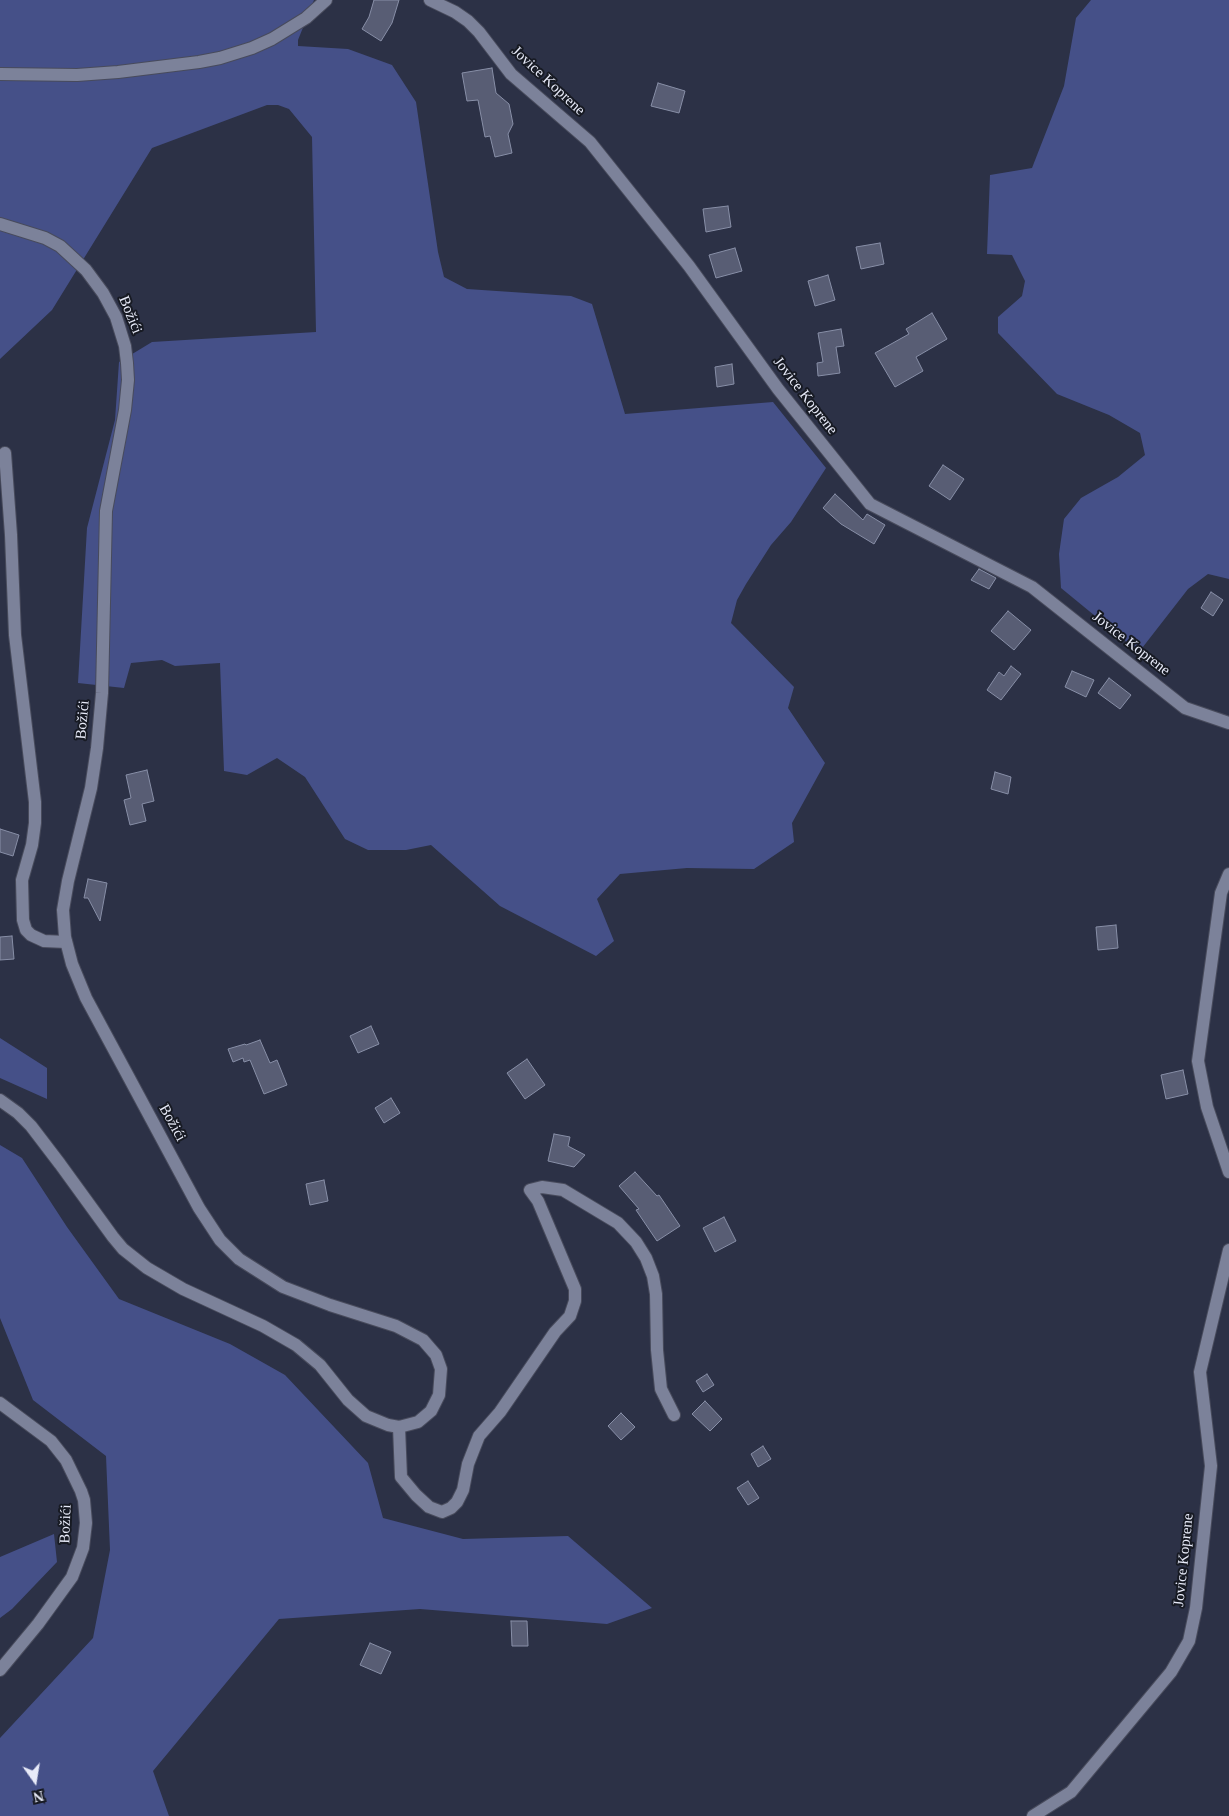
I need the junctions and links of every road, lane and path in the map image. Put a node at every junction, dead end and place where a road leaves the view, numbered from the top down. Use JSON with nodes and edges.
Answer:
{"nodes":[{"id":1,"x":326,"y":0,"type":"edge"},
{"id":2,"x":430,"y":0,"type":"edge"},
{"id":3,"x":0,"y":74,"type":"edge"},
{"id":4,"x":0,"y":224,"type":"edge"},
{"id":5,"x":5,"y":453,"type":"dead end"},
{"id":6,"x":1229,"y":723,"type":"edge"},
{"id":7,"x":1229,"y":874,"type":"edge"},
{"id":8,"x":66,"y":942,"type":"junction"},
{"id":9,"x":0,"y":1100,"type":"edge"},
{"id":10,"x":1229,"y":1172,"type":"edge"},
{"id":11,"x":1229,"y":1250,"type":"edge"},
{"id":12,"x":0,"y":1403,"type":"edge"},
{"id":13,"x":674,"y":1415,"type":"dead end"},
{"id":14,"x":399,"y":1427,"type":"junction"},
{"id":15,"x":0,"y":1670,"type":"edge"},
{"id":16,"x":1034,"y":1816,"type":"edge"}],
"edges":[{"from":1,"to":3,"type":"street"},
{"from":2,"to":6,"type":"street","name":"Jovice Koprene"},
{"from":4,"to":8,"type":"street","name":"Božići"},
{"from":5,"to":8,"type":"street"},
{"from":7,"to":10,"type":"street"},
{"from":8,"to":14,"type":"street","name":"Božići"},
{"from":9,"to":14,"type":"street"},
{"from":11,"to":16,"type":"street","name":"Jovice Koprene"},
{"from":12,"to":15,"type":"street","name":"Božići"},
{"from":13,"to":14,"type":"street"}]}
